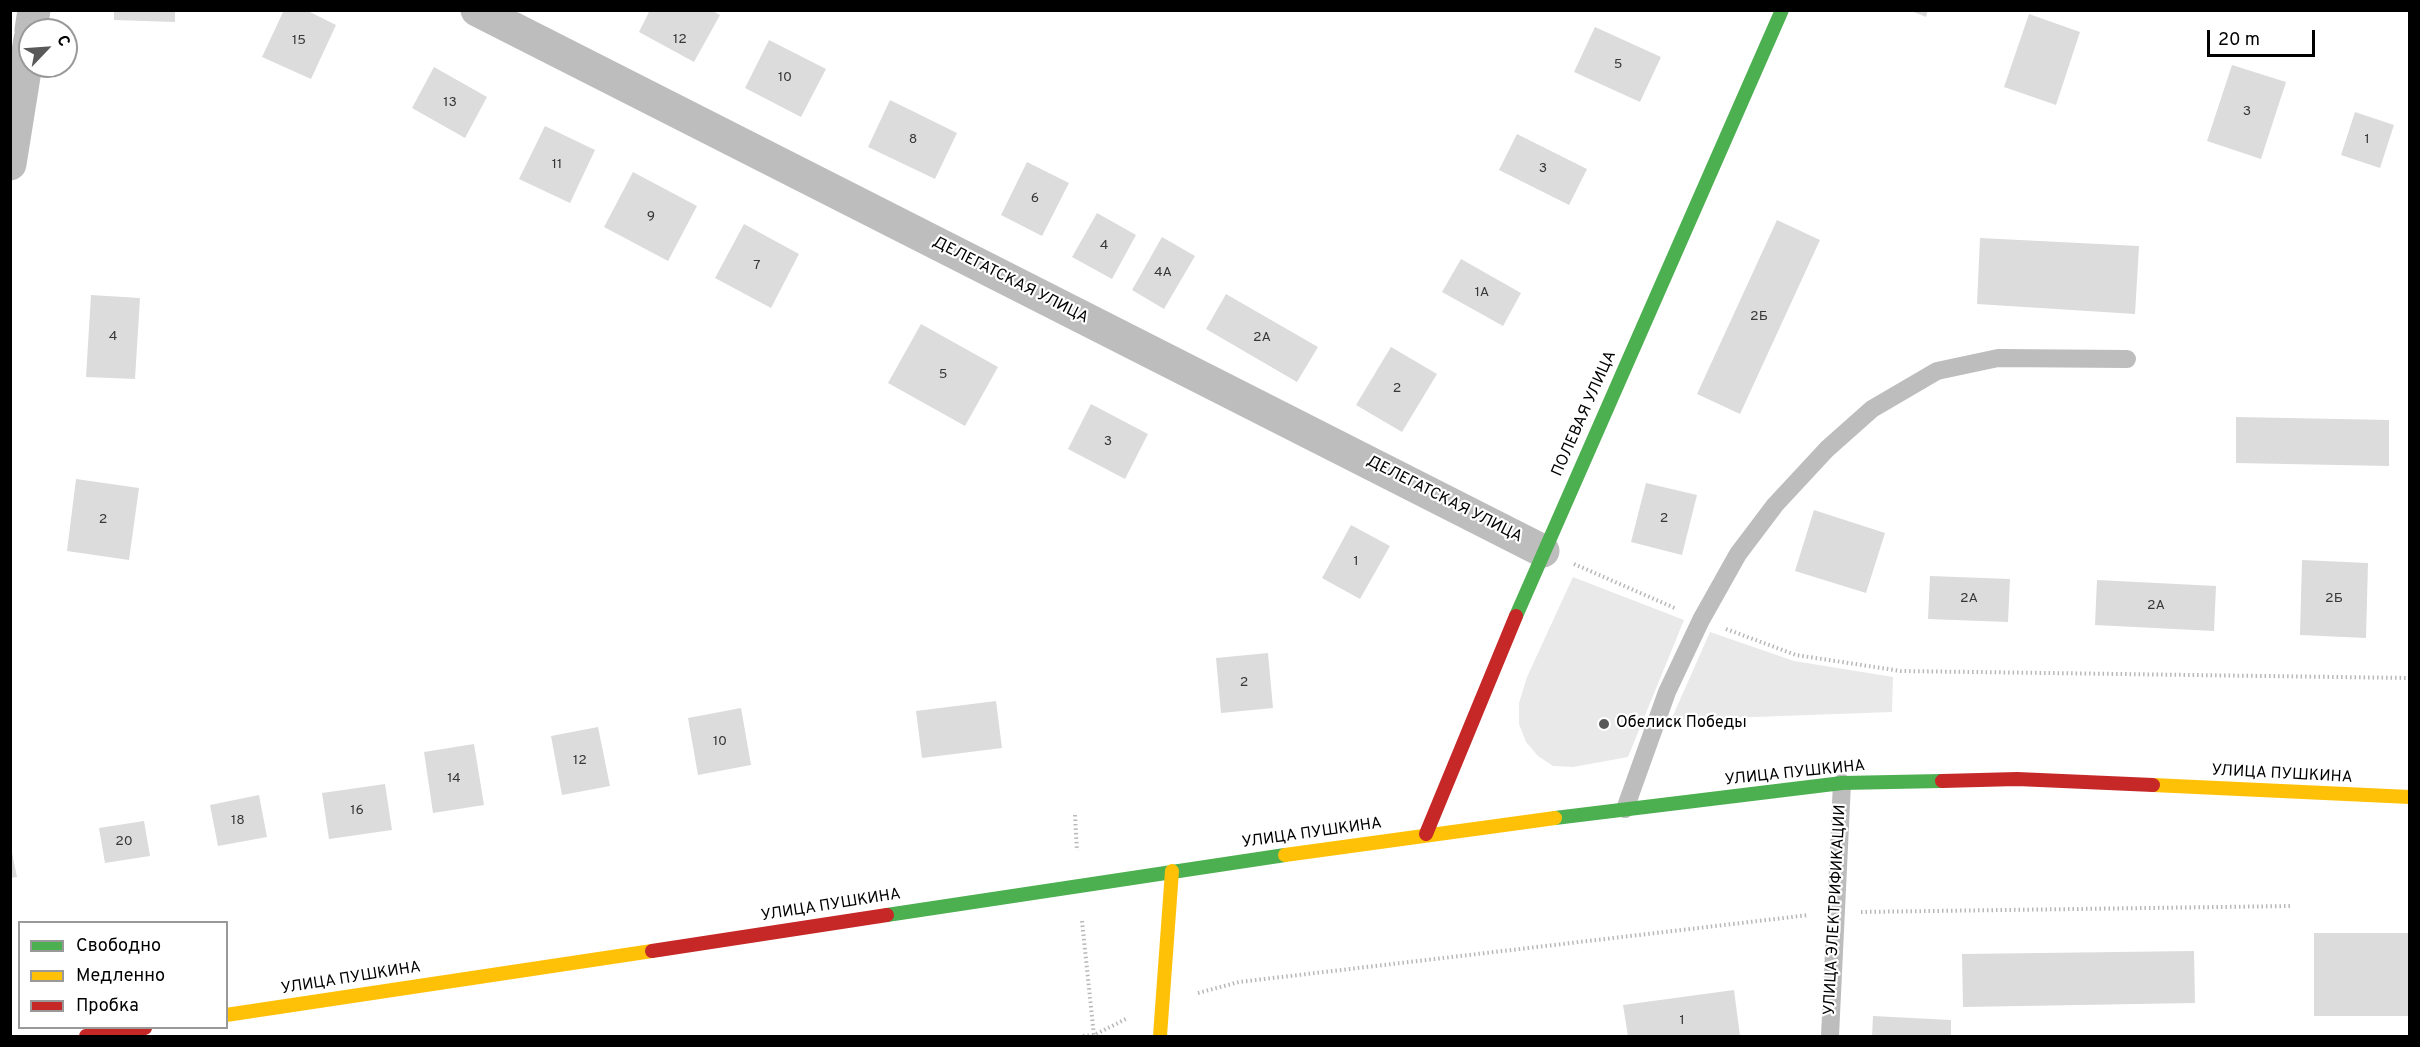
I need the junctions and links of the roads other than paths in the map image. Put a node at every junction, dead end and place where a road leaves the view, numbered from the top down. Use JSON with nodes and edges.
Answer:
{"nodes":[{"id":1,"x":477,"y":10,"type":"edge"},
{"id":2,"x":1782,"y":10,"type":"edge"},
{"id":3,"x":24,"y":78,"type":"edge"},
{"id":4,"x":10,"y":164,"type":"edge"},
{"id":5,"x":2127,"y":359,"type":"dead end"},
{"id":6,"x":1543,"y":550,"type":"junction"},
{"id":7,"x":1842,"y":783,"type":"junction"},
{"id":8,"x":2409,"y":797,"type":"edge"},
{"id":9,"x":1625,"y":809,"type":"junction"},
{"id":10,"x":1426,"y":834,"type":"junction"},
{"id":11,"x":1172,"y":871,"type":"junction"},
{"id":12,"x":228,"y":1015,"type":"edge"},
{"id":13,"x":138,"y":1029,"type":"edge"},
{"id":14,"x":86,"y":1036,"type":"edge"},
{"id":15,"x":1160,"y":1036,"type":"edge"},
{"id":16,"x":1830,"y":1036,"type":"edge"}],
"edges":[{"from":1,"to":6,"type":"street","name":"ДЕЛЕГАТСКАЯ УЛИЦА"},
{"from":2,"to":6,"type":"main road","name":"ПОЛЕВАЯ УЛИЦА"},
{"from":3,"to":4,"type":"street"},
{"from":5,"to":9,"type":"lane"},
{"from":6,"to":10,"type":"main road","name":"ПОЛЕВАЯ УЛИЦА"},
{"from":7,"to":8,"type":"main road","name":"УЛИЦА ПУШКИНА"},
{"from":7,"to":9,"type":"main road","name":"УЛИЦА ПУШКИНА"},
{"from":7,"to":16,"type":"lane","name":"УЛИЦА ЭЛЕКТРИФИКАЦИИ"},
{"from":9,"to":10,"type":"main road","name":"УЛИЦА ПУШКИНА"},
{"from":10,"to":11,"type":"main road","name":"УЛИЦА ПУШКИНА"},
{"from":11,"to":12,"type":"main road","name":"УЛИЦА ПУШКИНА"},
{"from":11,"to":15,"type":"main road"},
{"from":13,"to":14,"type":"main road"}]}
